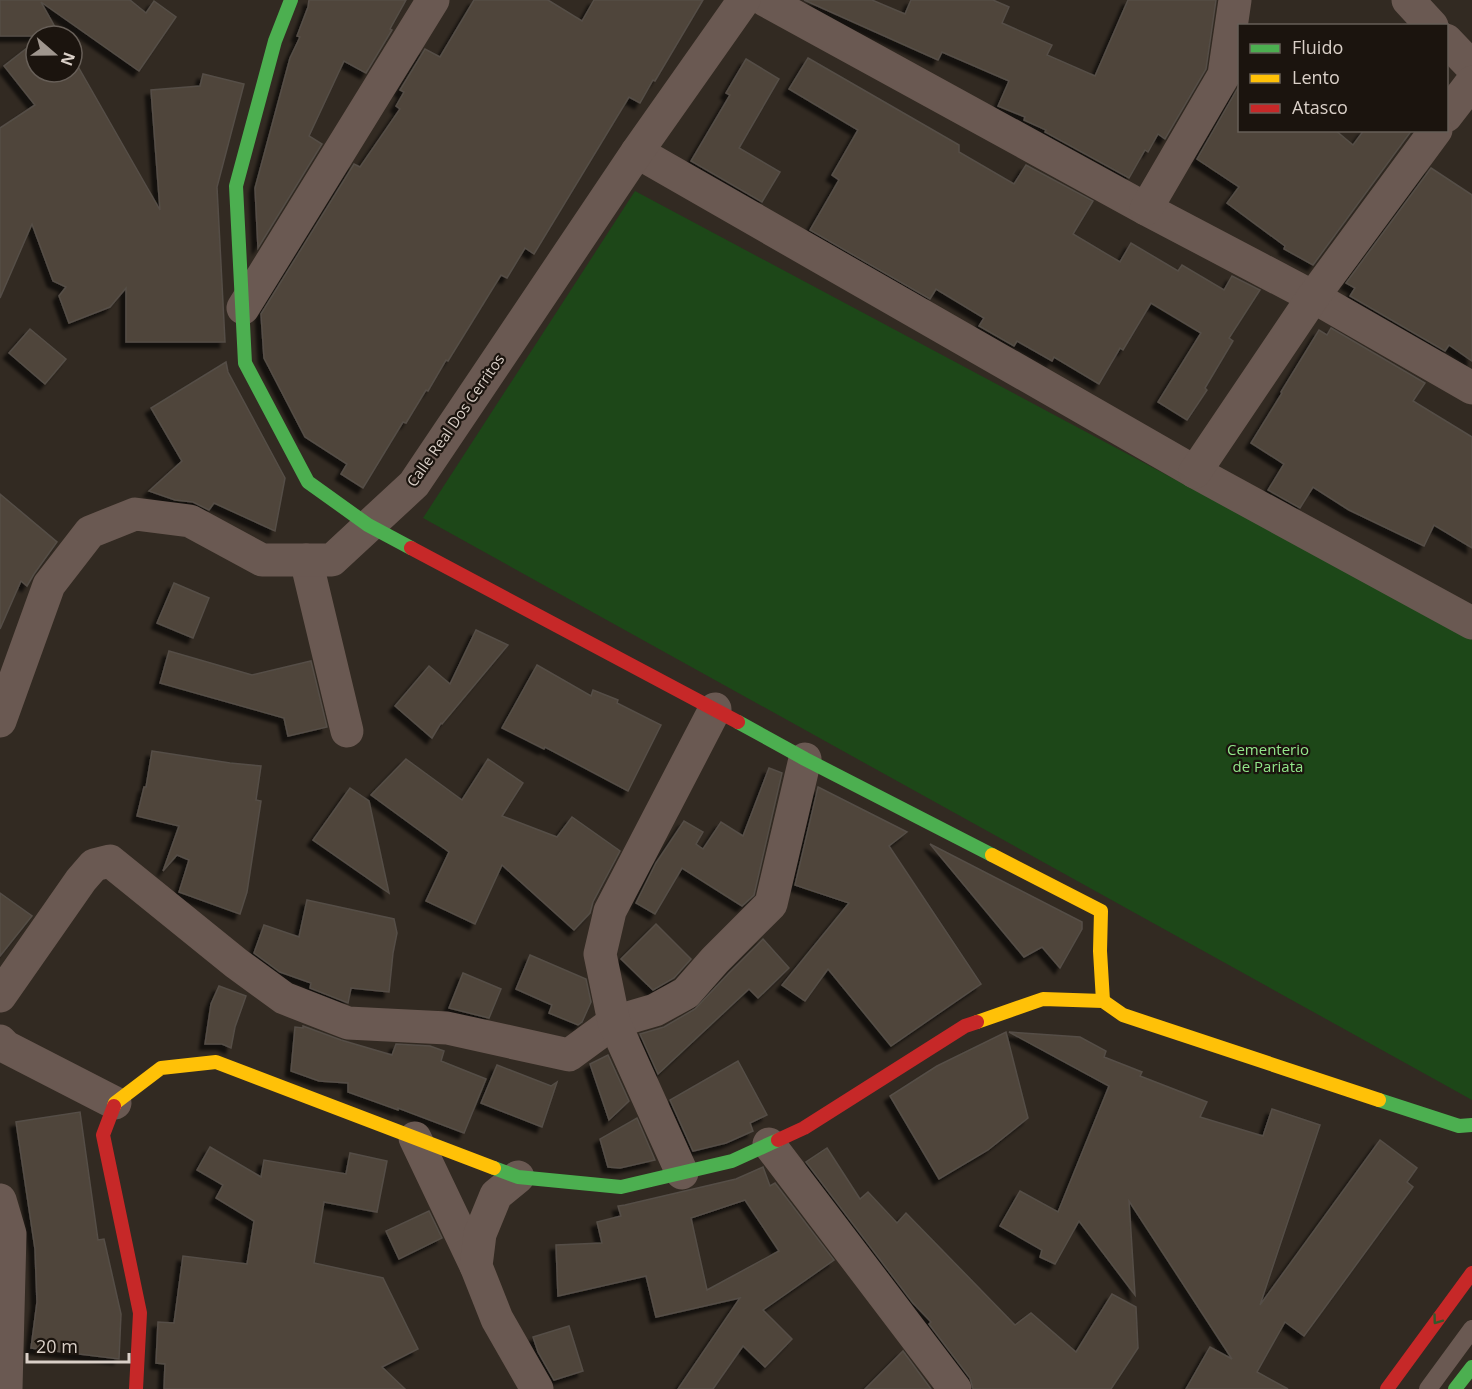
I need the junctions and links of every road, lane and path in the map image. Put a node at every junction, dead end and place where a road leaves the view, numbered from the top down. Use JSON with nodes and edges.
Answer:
{"nodes":[{"id":1,"x":291,"y":0,"type":"edge"},
{"id":2,"x":433,"y":0,"type":"edge"},
{"id":3,"x":744,"y":0,"type":"edge"},
{"id":4,"x":765,"y":0,"type":"edge"},
{"id":5,"x":1235,"y":0,"type":"edge"},
{"id":6,"x":1408,"y":0,"type":"edge"},
{"id":7,"x":1430,"y":24,"type":"edge"},
{"id":8,"x":1448,"y":42,"type":"edge"},
{"id":9,"x":1472,"y":67,"type":"edge"},
{"id":10,"x":1472,"y":82,"type":"edge"},
{"id":11,"x":1448,"y":113,"type":"edge"},
{"id":12,"x":1435,"y":132,"type":"edge"},
{"id":13,"x":637,"y":152,"type":"junction"},
{"id":14,"x":1146,"y":209,"type":"junction"},
{"id":15,"x":1313,"y":297,"type":"junction"},
{"id":16,"x":243,"y":308,"type":"junction"},
{"id":17,"x":1472,"y":388,"type":"edge"},
{"id":18,"x":1195,"y":472,"type":"junction"},
{"id":19,"x":368,"y":525,"type":"junction"},
{"id":20,"x":306,"y":560,"type":"junction"},
{"id":21,"x":1472,"y":623,"type":"edge"},
{"id":22,"x":715,"y":709,"type":"junction"},
{"id":23,"x":0,"y":721,"type":"edge"},
{"id":24,"x":347,"y":731,"type":"dead end"},
{"id":25,"x":805,"y":759,"type":"junction"},
{"id":26,"x":0,"y":996,"type":"edge"},
{"id":27,"x":1103,"y":1002,"type":"junction"},
{"id":28,"x":614,"y":1022,"type":"junction"},
{"id":29,"x":0,"y":1041,"type":"edge"},
{"id":30,"x":115,"y":1103,"type":"junction"},
{"id":31,"x":1472,"y":1125,"type":"edge"},
{"id":32,"x":415,"y":1138,"type":"junction"},
{"id":33,"x":769,"y":1144,"type":"junction"},
{"id":34,"x":682,"y":1173,"type":"junction"},
{"id":35,"x":518,"y":1177,"type":"junction"},
{"id":36,"x":0,"y":1200,"type":"edge"},
{"id":37,"x":476,"y":1266,"type":"junction"},
{"id":38,"x":1472,"y":1273,"type":"edge"},
{"id":39,"x":1472,"y":1329,"type":"edge"},
{"id":40,"x":1472,"y":1367,"type":"edge"},
{"id":41,"x":6,"y":1389,"type":"edge"},
{"id":42,"x":136,"y":1389,"type":"edge"},
{"id":43,"x":537,"y":1389,"type":"edge"},
{"id":44,"x":955,"y":1389,"type":"edge"},
{"id":45,"x":1387,"y":1389,"type":"edge"},
{"id":46,"x":1428,"y":1389,"type":"edge"},
{"id":47,"x":1455,"y":1389,"type":"edge"}],
"edges":[{"from":1,"to":16,"type":"street"},
{"from":2,"to":16,"type":"street"},
{"from":3,"to":13,"type":"street","name":"Calle Real Dos Cerritos"},
{"from":4,"to":14,"type":"street"},
{"from":5,"to":14,"type":"street"},
{"from":6,"to":7,"type":"street"},
{"from":8,"to":9,"type":"street"},
{"from":10,"to":11,"type":"street"},
{"from":12,"to":15,"type":"street"},
{"from":13,"to":18,"type":"street"},
{"from":13,"to":19,"type":"street","name":"Calle Real Dos Cerritos"},
{"from":14,"to":15,"type":"street"},
{"from":15,"to":17,"type":"street"},
{"from":15,"to":18,"type":"street"},
{"from":16,"to":19,"type":"street"},
{"from":18,"to":21,"type":"street"},
{"from":19,"to":20,"type":"street","name":"Calle Real Dos Cerritos"},
{"from":19,"to":22,"type":"street"},
{"from":20,"to":23,"type":"street","name":"Calle Real Dos Cerritos"},
{"from":20,"to":24,"type":"street"},
{"from":22,"to":25,"type":"street"},
{"from":22,"to":28,"type":"street"},
{"from":25,"to":27,"type":"street"},
{"from":25,"to":28,"type":"street"},
{"from":26,"to":28,"type":"street"},
{"from":27,"to":31,"type":"street"},
{"from":27,"to":33,"type":"street"},
{"from":28,"to":34,"type":"street"},
{"from":29,"to":30,"type":"street"},
{"from":30,"to":32,"type":"street"},
{"from":30,"to":42,"type":"street"},
{"from":32,"to":35,"type":"street"},
{"from":32,"to":37,"type":"street"},
{"from":33,"to":34,"type":"street"},
{"from":33,"to":44,"type":"street"},
{"from":34,"to":35,"type":"street"},
{"from":35,"to":37,"type":"street"},
{"from":36,"to":41,"type":"street"},
{"from":37,"to":43,"type":"street"},
{"from":38,"to":45,"type":"street","one_way":true},
{"from":39,"to":46,"type":"lane"},
{"from":40,"to":47,"type":"street"}]}
